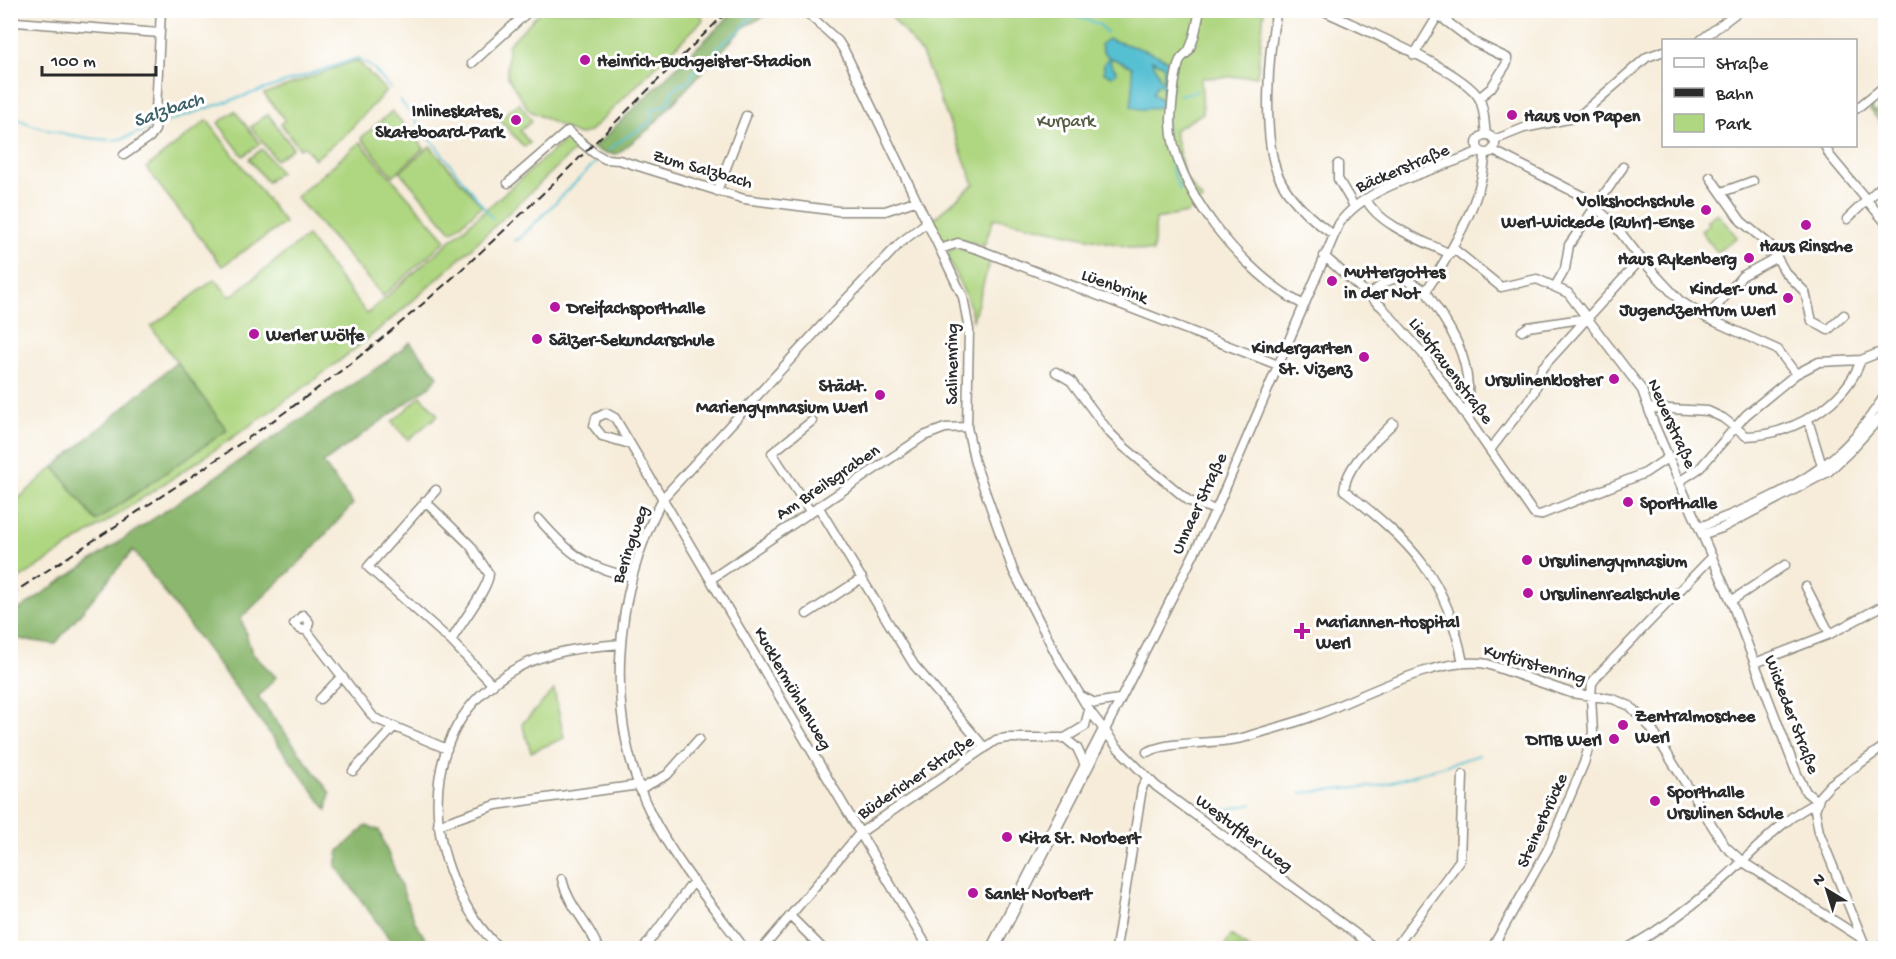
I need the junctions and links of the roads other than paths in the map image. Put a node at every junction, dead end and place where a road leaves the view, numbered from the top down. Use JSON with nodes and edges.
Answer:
{"nodes":[{"id":1,"x":161,"y":10,"type":"edge"},
{"id":2,"x":530,"y":10,"type":"edge"},
{"id":3,"x":804,"y":10,"type":"edge"},
{"id":4,"x":1200,"y":10,"type":"edge"},
{"id":5,"x":1277,"y":10,"type":"edge"},
{"id":6,"x":1322,"y":10,"type":"edge"},
{"id":7,"x":1740,"y":10,"type":"edge"},
{"id":8,"x":1877,"y":10,"type":"edge"},
{"id":9,"x":1439,"y":13,"type":"edge"},
{"id":10,"x":10,"y":18,"type":"edge"},
{"id":11,"x":1886,"y":23,"type":"edge"},
{"id":12,"x":160,"y":33,"type":"junction"},
{"id":13,"x":1702,"y":39,"type":"edge"},
{"id":14,"x":1662,"y":52,"type":"edge"},
{"id":15,"x":1414,"y":55,"type":"junction"},
{"id":16,"x":472,"y":63,"type":"dead end"},
{"id":17,"x":1886,"y":85,"type":"edge"},
{"id":18,"x":1479,"y":98,"type":"junction"},
{"id":19,"x":1857,"y":108,"type":"edge"},
{"id":20,"x":746,"y":116,"type":"dead end"},
{"id":21,"x":1486,"y":134,"type":"junction"},
{"id":22,"x":1494,"y":140,"type":"junction"},
{"id":23,"x":1826,"y":147,"type":"edge"},
{"id":24,"x":1486,"y":151,"type":"junction"},
{"id":25,"x":124,"y":155,"type":"dead end"},
{"id":26,"x":1338,"y":164,"type":"dead end"},
{"id":27,"x":1623,"y":167,"type":"dead end"},
{"id":28,"x":1710,"y":177,"type":"dead end"},
{"id":29,"x":1753,"y":181,"type":"dead end"},
{"id":30,"x":1886,"y":182,"type":"edge"},
{"id":31,"x":508,"y":183,"type":"dead end"},
{"id":32,"x":717,"y":191,"type":"junction"},
{"id":33,"x":1722,"y":192,"type":"junction"},
{"id":34,"x":1366,"y":199,"type":"junction"},
{"id":35,"x":915,"y":201,"type":"junction"},
{"id":36,"x":1867,"y":201,"type":"junction"},
{"id":37,"x":1354,"y":206,"type":"junction"},
{"id":38,"x":1596,"y":206,"type":"junction"},
{"id":39,"x":1847,"y":219,"type":"dead end"},
{"id":40,"x":926,"y":223,"type":"junction"},
{"id":41,"x":1886,"y":223,"type":"edge"},
{"id":42,"x":1334,"y":235,"type":"junction"},
{"id":43,"x":940,"y":249,"type":"junction"},
{"id":44,"x":1452,"y":252,"type":"junction"},
{"id":45,"x":1324,"y":256,"type":"junction"},
{"id":46,"x":1777,"y":257,"type":"junction"},
{"id":47,"x":1641,"y":260,"type":"junction"},
{"id":48,"x":1556,"y":285,"type":"junction"},
{"id":49,"x":1426,"y":291,"type":"junction"},
{"id":50,"x":1370,"y":296,"type":"junction"},
{"id":51,"x":1304,"y":305,"type":"junction"},
{"id":52,"x":1844,"y":315,"type":"dead end"},
{"id":53,"x":1299,"y":318,"type":"joint"},
{"id":54,"x":1588,"y":318,"type":"junction"},
{"id":55,"x":1707,"y":318,"type":"junction"},
{"id":56,"x":1522,"y":332,"type":"dead end"},
{"id":57,"x":1886,"y":350,"type":"edge"},
{"id":58,"x":1861,"y":360,"type":"junction"},
{"id":59,"x":1278,"y":365,"type":"junction"},
{"id":60,"x":1056,"y":372,"type":"dead end"},
{"id":61,"x":1796,"y":374,"type":"junction"},
{"id":62,"x":1886,"y":393,"type":"edge"},
{"id":63,"x":1650,"y":408,"type":"junction"},
{"id":64,"x":1886,"y":411,"type":"edge"},
{"id":65,"x":1468,"y":416,"type":"junction"},
{"id":66,"x":1808,"y":420,"type":"junction"},
{"id":67,"x":812,"y":421,"type":"dead end"},
{"id":68,"x":1393,"y":423,"type":"dead end"},
{"id":69,"x":1736,"y":426,"type":"junction"},
{"id":70,"x":967,"y":427,"type":"junction"},
{"id":71,"x":630,"y":444,"type":"dead end"},
{"id":72,"x":1490,"y":450,"type":"junction"},
{"id":73,"x":1670,"y":457,"type":"junction"},
{"id":74,"x":1822,"y":466,"type":"junction"},
{"id":75,"x":1680,"y":481,"type":"junction"},
{"id":76,"x":436,"y":490,"type":"dead end"},
{"id":77,"x":663,"y":498,"type":"junction"},
{"id":78,"x":425,"y":501,"type":"junction"},
{"id":79,"x":814,"y":509,"type":"junction"},
{"id":80,"x":1216,"y":510,"type":"junction"},
{"id":81,"x":539,"y":519,"type":"dead end"},
{"id":82,"x":1702,"y":531,"type":"junction"},
{"id":83,"x":1712,"y":557,"type":"junction"},
{"id":84,"x":1785,"y":566,"type":"dead end"},
{"id":85,"x":632,"y":578,"type":"junction"},
{"id":86,"x":862,"y":578,"type":"junction"},
{"id":87,"x":711,"y":579,"type":"junction"},
{"id":88,"x":1806,"y":587,"type":"dead end"},
{"id":89,"x":1731,"y":601,"type":"junction"},
{"id":90,"x":1886,"y":604,"type":"edge"},
{"id":91,"x":807,"y":614,"type":"dead end"},
{"id":92,"x":308,"y":631,"type":"dead end"},
{"id":93,"x":1830,"y":634,"type":"junction"},
{"id":94,"x":451,"y":641,"type":"junction"},
{"id":95,"x":621,"y":644,"type":"junction"},
{"id":96,"x":1463,"y":663,"type":"junction"},
{"id":97,"x":1755,"y":663,"type":"junction"},
{"id":98,"x":342,"y":676,"type":"junction"},
{"id":99,"x":493,"y":685,"type":"junction"},
{"id":100,"x":1591,"y":696,"type":"junction"},
{"id":101,"x":1081,"y":697,"type":"junction"},
{"id":102,"x":320,"y":699,"type":"dead end"},
{"id":103,"x":1119,"y":699,"type":"junction"},
{"id":104,"x":1089,"y":710,"type":"junction"},
{"id":105,"x":393,"y":728,"type":"junction"},
{"id":106,"x":1104,"y":732,"type":"junction"},
{"id":107,"x":1065,"y":738,"type":"junction"},
{"id":108,"x":699,"y":739,"type":"dead end"},
{"id":109,"x":1886,"y":745,"type":"edge"},
{"id":110,"x":985,"y":748,"type":"junction"},
{"id":111,"x":447,"y":749,"type":"junction"},
{"id":112,"x":1147,"y":752,"type":"dead end"},
{"id":113,"x":1086,"y":767,"type":"junction"},
{"id":114,"x":353,"y":771,"type":"dead end"},
{"id":115,"x":1463,"y":775,"type":"dead end"},
{"id":116,"x":1147,"y":778,"type":"junction"},
{"id":117,"x":639,"y":787,"type":"junction"},
{"id":118,"x":1818,"y":802,"type":"junction"},
{"id":119,"x":438,"y":825,"type":"junction"},
{"id":120,"x":861,"y":833,"type":"junction"},
{"id":121,"x":1743,"y":862,"type":"junction"},
{"id":122,"x":562,"y":879,"type":"dead end"},
{"id":123,"x":694,"y":882,"type":"junction"},
{"id":124,"x":790,"y":916,"type":"junction"},
{"id":125,"x":1861,"y":938,"type":"junction"},
{"id":126,"x":817,"y":946,"type":"edge"},
{"id":127,"x":1886,"y":946,"type":"edge"},
{"id":128,"x":499,"y":948,"type":"edge"},
{"id":129,"x":598,"y":948,"type":"edge"},
{"id":130,"x":644,"y":948,"type":"edge"},
{"id":131,"x":744,"y":948,"type":"edge"},
{"id":132,"x":764,"y":948,"type":"edge"},
{"id":133,"x":928,"y":948,"type":"edge"},
{"id":134,"x":993,"y":948,"type":"edge"},
{"id":135,"x":1116,"y":948,"type":"edge"},
{"id":136,"x":1375,"y":948,"type":"edge"},
{"id":137,"x":1395,"y":948,"type":"edge"},
{"id":138,"x":1492,"y":948,"type":"edge"},
{"id":139,"x":1629,"y":948,"type":"edge"},
{"id":140,"x":1865,"y":948,"type":"edge"}],
"edges":[{"from":1,"to":12,"type":"street"},
{"from":2,"to":16,"type":"street"},
{"from":3,"to":35,"type":"street","name":"Salinenring"},
{"from":4,"to":51,"type":"street"},
{"from":5,"to":42,"type":"street"},
{"from":6,"to":15,"type":"street"},
{"from":7,"to":13,"type":"street"},
{"from":8,"to":11,"type":"street"},
{"from":9,"to":15,"type":"street"},
{"from":9,"to":18,"type":"street"},
{"from":10,"to":12,"type":"street"},
{"from":12,"to":25,"type":"street"},
{"from":14,"to":22,"type":"street"},
{"from":15,"to":18,"type":"street"},
{"from":17,"to":19,"type":"street"},
{"from":18,"to":21,"type":"street"},
{"from":20,"to":32,"type":"street"},
{"from":21,"to":22,"type":"street"},
{"from":21,"to":24,"type":"street"},
{"from":22,"to":24,"type":"street"},
{"from":23,"to":36,"type":"street"},
{"from":24,"to":34,"type":"street","name":"Bäckerstraße"},
{"from":24,"to":38,"type":"street"},
{"from":24,"to":44,"type":"street"},
{"from":26,"to":37,"type":"street"},
{"from":27,"to":38,"type":"street"},
{"from":28,"to":33,"type":"street"},
{"from":29,"to":33,"type":"street"},
{"from":30,"to":36,"type":"street"},
{"from":31,"to":32,"type":"street","name":"Zum Salzbach"},
{"from":32,"to":35,"type":"street","name":"Zum Salzbach"},
{"from":33,"to":46,"type":"street"},
{"from":34,"to":37,"type":"street","name":"Bäckerstraße"},
{"from":34,"to":44,"type":"street"},
{"from":35,"to":40,"type":"street","name":"Salinenring"},
{"from":36,"to":39,"type":"street"},
{"from":36,"to":41,"type":"street"},
{"from":37,"to":42,"type":"street","name":"Bäckerstraße"},
{"from":38,"to":47,"type":"street"},
{"from":38,"to":48,"type":"street"},
{"from":40,"to":43,"type":"street","name":"Salinenring"},
{"from":40,"to":77,"type":"street","name":"Beringweg"},
{"from":42,"to":45,"type":"street","name":"Bäckerstraße"},
{"from":43,"to":59,"type":"street","name":"Lüenbrink"},
{"from":43,"to":70,"type":"street","name":"Salinenring"},
{"from":44,"to":48,"type":"street"},
{"from":44,"to":49,"type":"street"},
{"from":45,"to":50,"type":"street","name":"Liebfrauenstraße"},
{"from":45,"to":51,"type":"street","name":"Bäckerstraße"},
{"from":46,"to":52,"type":"street"},
{"from":46,"to":55,"type":"street"},
{"from":47,"to":54,"type":"street"},
{"from":47,"to":55,"type":"street"},
{"from":48,"to":54,"type":"street","name":"Neuerstraße"},
{"from":49,"to":50,"type":"street"},
{"from":49,"to":65,"type":"street"},
{"from":50,"to":65,"type":"street","name":"Liebfrauenstraße"},
{"from":51,"to":53,"type":"street","name":"Bäckerstraße"},
{"from":53,"to":59,"type":"street","name":"Unnaer Straße"},
{"from":54,"to":56,"type":"street"},
{"from":54,"to":63,"type":"street","name":"Neuerstraße"},
{"from":54,"to":72,"type":"street"},
{"from":55,"to":61,"type":"street"},
{"from":57,"to":58,"type":"street"},
{"from":58,"to":61,"type":"street"},
{"from":58,"to":66,"type":"street"},
{"from":59,"to":80,"type":"street","name":"Unnaer Straße"},
{"from":60,"to":80,"type":"street"},
{"from":61,"to":69,"type":"street"},
{"from":62,"to":74,"type":"street"},
{"from":63,"to":69,"type":"street"},
{"from":63,"to":73,"type":"street","name":"Neuerstraße"},
{"from":64,"to":82,"type":"street"},
{"from":65,"to":72,"type":"street","name":"Liebfrauenstraße"},
{"from":66,"to":69,"type":"street"},
{"from":66,"to":74,"type":"street"},
{"from":67,"to":79,"type":"street"},
{"from":68,"to":96,"type":"street"},
{"from":69,"to":75,"type":"street"},
{"from":70,"to":79,"type":"street","name":"Am Breilsgraben"},
{"from":70,"to":101,"type":"street","name":"Salinenring"},
{"from":71,"to":77,"type":"street","name":"Kucklermühlenweg"},
{"from":72,"to":73,"type":"street","name":"Liebfrauenstraße"},
{"from":73,"to":75,"type":"street","name":"Neuerstraße"},
{"from":74,"to":82,"type":"street"},
{"from":75,"to":82,"type":"street","name":"Neuerstraße"},
{"from":76,"to":78,"type":"street"},
{"from":77,"to":85,"type":"street","name":"Beringweg"},
{"from":77,"to":87,"type":"street","name":"Kucklermühlenweg"},
{"from":78,"to":94,"type":"street"},
{"from":78,"to":94,"type":"street"},
{"from":79,"to":86,"type":"street"},
{"from":79,"to":87,"type":"street","name":"Am Breilsgraben"},
{"from":80,"to":103,"type":"street","name":"Unnaer Straße"},
{"from":81,"to":85,"type":"street"},
{"from":82,"to":83,"type":"street","name":"Neuerstraße"},
{"from":83,"to":89,"type":"street","name":"Wickeder Straße"},
{"from":83,"to":100,"type":"street"},
{"from":84,"to":89,"type":"street"},
{"from":85,"to":95,"type":"street","name":"Beringweg"},
{"from":86,"to":91,"type":"street"},
{"from":86,"to":110,"type":"street"},
{"from":87,"to":120,"type":"street","name":"Kucklermühlenweg"},
{"from":88,"to":93,"type":"street"},
{"from":89,"to":97,"type":"street","name":"Wickeder Straße"},
{"from":90,"to":93,"type":"street"},
{"from":92,"to":98,"type":"street"},
{"from":93,"to":97,"type":"street"},
{"from":94,"to":99,"type":"street"},
{"from":95,"to":99,"type":"street"},
{"from":95,"to":117,"type":"street","name":"Beringweg"},
{"from":96,"to":100,"type":"street","name":"Kurfürstenring"},
{"from":96,"to":112,"type":"street","name":"Kurfürstenring"},
{"from":97,"to":118,"type":"street","name":"Wickeder Straße"},
{"from":98,"to":102,"type":"street"},
{"from":98,"to":105,"type":"street"},
{"from":99,"to":111,"type":"street"},
{"from":100,"to":121,"type":"street","name":"Kurfürstenring"},
{"from":100,"to":138,"type":"street","name":"Steinerbrücke"},
{"from":101,"to":103,"type":"street"},
{"from":101,"to":104,"type":"street","name":"Salinenring"},
{"from":103,"to":106,"type":"street","name":"Unnaer Straße"},
{"from":104,"to":106,"type":"street","name":"Salinenring"},
{"from":104,"to":107,"type":"street"},
{"from":105,"to":111,"type":"street"},
{"from":105,"to":114,"type":"street"},
{"from":106,"to":113,"type":"street","name":"Unnaer Straße"},
{"from":106,"to":116,"type":"street","name":"Westuffler Weg"},
{"from":107,"to":110,"type":"street","name":"Büdericher Straße"},
{"from":107,"to":113,"type":"street"},
{"from":108,"to":117,"type":"street"},
{"from":109,"to":118,"type":"street"},
{"from":110,"to":120,"type":"street","name":"Büdericher Straße"},
{"from":111,"to":119,"type":"street"},
{"from":113,"to":134,"type":"street","name":"Unnaer Straße"},
{"from":115,"to":137,"type":"street"},
{"from":116,"to":135,"type":"street"},
{"from":116,"to":136,"type":"street","name":"Westuffler Weg"},
{"from":117,"to":119,"type":"street"},
{"from":117,"to":123,"type":"street","name":"Beringweg"},
{"from":118,"to":121,"type":"street"},
{"from":118,"to":125,"type":"street"},
{"from":119,"to":128,"type":"street"},
{"from":120,"to":124,"type":"street","name":"Büdericher Straße"},
{"from":120,"to":133,"type":"street","name":"Kucklermühlenweg"},
{"from":121,"to":125,"type":"street","name":"Kurfürstenring"},
{"from":121,"to":139,"type":"street"},
{"from":122,"to":129,"type":"street"},
{"from":123,"to":130,"type":"street"},
{"from":123,"to":131,"type":"street","name":"Beringweg"},
{"from":124,"to":126,"type":"street"},
{"from":124,"to":132,"type":"street","name":"Büdericher Straße"},
{"from":125,"to":140,"type":"street"},
{"from":127,"to":140,"type":"street"}]}
